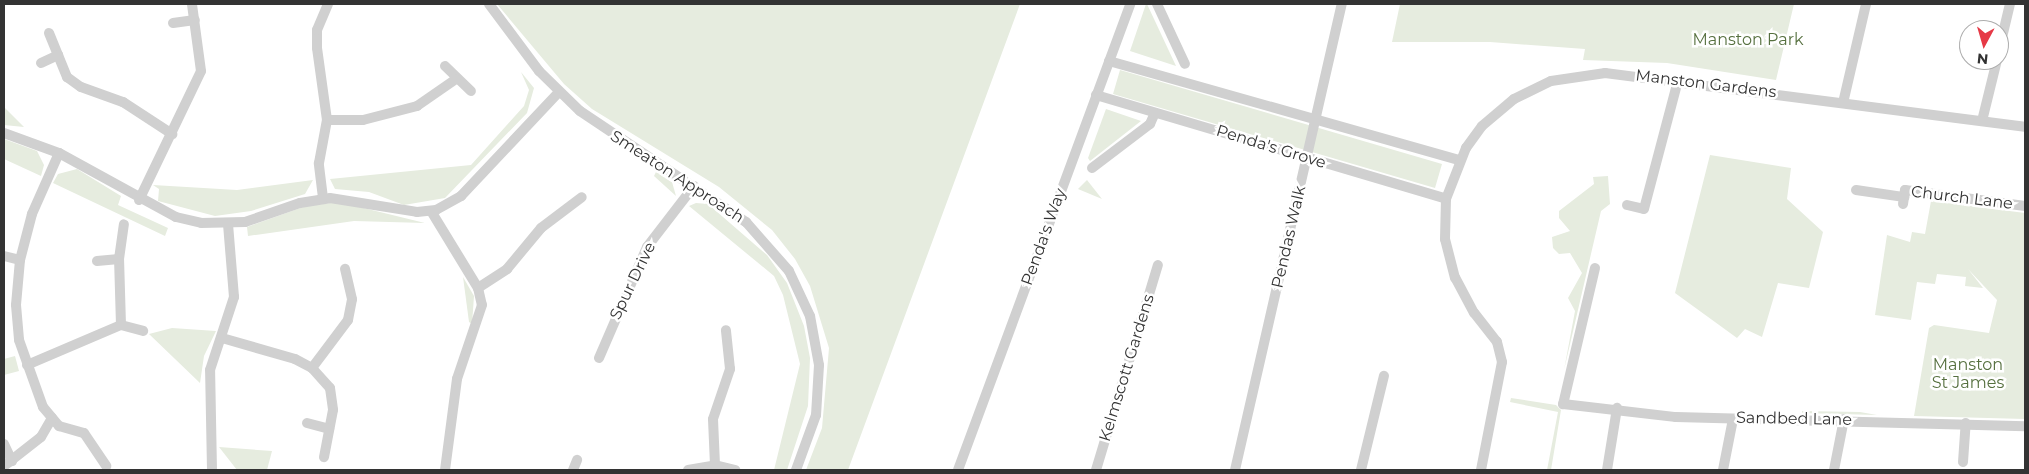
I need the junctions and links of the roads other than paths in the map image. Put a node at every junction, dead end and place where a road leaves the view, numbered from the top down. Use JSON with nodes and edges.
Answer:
{"nodes":[{"id":1,"x":192,"y":4,"type":"edge"},
{"id":2,"x":328,"y":4,"type":"edge"},
{"id":3,"x":489,"y":4,"type":"edge"},
{"id":4,"x":1130,"y":4,"type":"edge"},
{"id":5,"x":1157,"y":4,"type":"edge"},
{"id":6,"x":1342,"y":4,"type":"edge"},
{"id":7,"x":1866,"y":4,"type":"edge"},
{"id":8,"x":2010,"y":4,"type":"edge"},
{"id":9,"x":195,"y":20,"type":"junction"},
{"id":10,"x":2006,"y":20,"type":"edge"},
{"id":11,"x":173,"y":23,"type":"dead end"},
{"id":12,"x":49,"y":33,"type":"dead end"},
{"id":13,"x":58,"y":54,"type":"junction"},
{"id":14,"x":1109,"y":61,"type":"junction"},
{"id":15,"x":41,"y":63,"type":"dead end"},
{"id":16,"x":1185,"y":64,"type":"dead end"},
{"id":17,"x":445,"y":66,"type":"dead end"},
{"id":18,"x":1995,"y":70,"type":"edge"},
{"id":19,"x":456,"y":79,"type":"junction"},
{"id":20,"x":1678,"y":80,"type":"junction"},
{"id":21,"x":471,"y":92,"type":"dead end"},
{"id":22,"x":559,"y":92,"type":"junction"},
{"id":23,"x":1096,"y":95,"type":"junction"},
{"id":24,"x":1843,"y":103,"type":"junction"},
{"id":25,"x":1155,"y":113,"type":"junction"},
{"id":26,"x":328,"y":120,"type":"junction"},
{"id":27,"x":1315,"y":120,"type":"junction"},
{"id":28,"x":1982,"y":121,"type":"junction"},
{"id":29,"x":2025,"y":127,"type":"edge"},
{"id":30,"x":4,"y":133,"type":"edge"},
{"id":31,"x":172,"y":134,"type":"junction"},
{"id":32,"x":59,"y":152,"type":"junction"},
{"id":33,"x":1307,"y":158,"type":"junction"},
{"id":34,"x":1459,"y":160,"type":"junction"},
{"id":35,"x":1092,"y":168,"type":"dead end"},
{"id":36,"x":694,"y":186,"type":"junction"},
{"id":37,"x":1856,"y":190,"type":"dead end"},
{"id":38,"x":582,"y":197,"type":"dead end"},
{"id":39,"x":323,"y":198,"type":"junction"},
{"id":40,"x":1446,"y":199,"type":"junction"},
{"id":41,"x":139,"y":200,"type":"junction"},
{"id":42,"x":1627,"y":204,"type":"dead end"},
{"id":43,"x":2025,"y":206,"type":"edge"},
{"id":44,"x":431,"y":211,"type":"junction"},
{"id":45,"x":124,"y":224,"type":"dead end"},
{"id":46,"x":228,"y":224,"type":"junction"},
{"id":47,"x":4,"y":256,"type":"edge"},
{"id":48,"x":118,"y":259,"type":"junction"},
{"id":49,"x":20,"y":260,"type":"junction"},
{"id":50,"x":97,"y":261,"type":"dead end"},
{"id":51,"x":1158,"y":265,"type":"dead end"},
{"id":52,"x":1595,"y":268,"type":"dead end"},
{"id":53,"x":345,"y":269,"type":"dead end"},
{"id":54,"x":478,"y":288,"type":"junction"},
{"id":55,"x":120,"y":325,"type":"junction"},
{"id":56,"x":726,"y":330,"type":"dead end"},
{"id":57,"x":143,"y":331,"type":"dead end"},
{"id":58,"x":222,"y":338,"type":"junction"},
{"id":59,"x":599,"y":358,"type":"dead end"},
{"id":60,"x":27,"y":365,"type":"junction"},
{"id":61,"x":312,"y":368,"type":"junction"},
{"id":62,"x":1384,"y":376,"type":"dead end"},
{"id":63,"x":1617,"y":408,"type":"junction"},
{"id":64,"x":52,"y":418,"type":"junction"},
{"id":65,"x":1733,"y":419,"type":"junction"},
{"id":66,"x":1844,"y":419,"type":"junction"},
{"id":67,"x":307,"y":423,"type":"dead end"},
{"id":68,"x":1966,"y":423,"type":"junction"},
{"id":69,"x":2025,"y":426,"type":"edge"},
{"id":70,"x":329,"y":429,"type":"junction"},
{"id":71,"x":4,"y":444,"type":"edge"},
{"id":72,"x":324,"y":457,"type":"dead end"},
{"id":73,"x":1963,"y":462,"type":"dead end"},
{"id":74,"x":8,"y":463,"type":"edge"},
{"id":75,"x":715,"y":465,"type":"junction"},
{"id":76,"x":106,"y":466,"type":"dead end"},
{"id":77,"x":212,"y":470,"type":"edge"},
{"id":78,"x":445,"y":470,"type":"edge"},
{"id":79,"x":688,"y":470,"type":"edge"},
{"id":80,"x":735,"y":470,"type":"edge"},
{"id":81,"x":796,"y":470,"type":"edge"},
{"id":82,"x":958,"y":470,"type":"edge"},
{"id":83,"x":1096,"y":470,"type":"edge"},
{"id":84,"x":1235,"y":470,"type":"edge"},
{"id":85,"x":1361,"y":470,"type":"edge"},
{"id":86,"x":1481,"y":470,"type":"edge"},
{"id":87,"x":1607,"y":470,"type":"edge"},
{"id":88,"x":1723,"y":470,"type":"edge"},
{"id":89,"x":1834,"y":470,"type":"edge"}],
"edges":[{"from":1,"to":9,"type":"street"},
{"from":2,"to":26,"type":"street"},
{"from":3,"to":22,"type":"street","name":"Smeaton Approach"},
{"from":4,"to":14,"type":"street","name":"Penda's Way"},
{"from":5,"to":16,"type":"street"},
{"from":6,"to":27,"type":"street","name":"Pendas Walk"},
{"from":7,"to":24,"type":"street"},
{"from":8,"to":10,"type":"street"},
{"from":9,"to":11,"type":"street"},
{"from":9,"to":31,"type":"street"},
{"from":12,"to":13,"type":"street"},
{"from":13,"to":15,"type":"street"},
{"from":13,"to":31,"type":"street"},
{"from":14,"to":23,"type":"street","name":"Penda's Way"},
{"from":14,"to":27,"type":"street"},
{"from":17,"to":19,"type":"street"},
{"from":18,"to":28,"type":"street"},
{"from":19,"to":21,"type":"street"},
{"from":19,"to":26,"type":"street"},
{"from":20,"to":24,"type":"street","name":"Manston Gardens"},
{"from":20,"to":34,"type":"street","name":"Manston Gardens"},
{"from":20,"to":42,"type":"street"},
{"from":22,"to":36,"type":"street","name":"Smeaton Approach"},
{"from":22,"to":44,"type":"street"},
{"from":23,"to":25,"type":"street","name":"Penda's Grove"},
{"from":23,"to":82,"type":"street","name":"Penda's Way"},
{"from":24,"to":28,"type":"street","name":"Manston Gardens"},
{"from":25,"to":33,"type":"street","name":"Penda's Grove"},
{"from":25,"to":35,"type":"street"},
{"from":26,"to":39,"type":"street"},
{"from":27,"to":33,"type":"street","name":"Pendas Walk"},
{"from":27,"to":34,"type":"street"},
{"from":28,"to":29,"type":"street","name":"Manston Gardens"},
{"from":30,"to":32,"type":"street"},
{"from":31,"to":41,"type":"street"},
{"from":32,"to":41,"type":"street"},
{"from":32,"to":49,"type":"street"},
{"from":33,"to":40,"type":"street","name":"Penda's Grove"},
{"from":33,"to":84,"type":"street","name":"Pendas Walk"},
{"from":34,"to":40,"type":"street","name":"Manston Gardens"},
{"from":36,"to":59,"type":"street","name":"Spur Drive"},
{"from":36,"to":81,"type":"street","name":"Smeaton Approach"},
{"from":37,"to":43,"type":"street","name":"Church Lane"},
{"from":38,"to":54,"type":"street"},
{"from":39,"to":44,"type":"street"},
{"from":39,"to":46,"type":"street"},
{"from":40,"to":86,"type":"street","name":"Manston Gardens"},
{"from":41,"to":46,"type":"street"},
{"from":44,"to":54,"type":"street"},
{"from":45,"to":48,"type":"street"},
{"from":46,"to":58,"type":"street"},
{"from":47,"to":49,"type":"street"},
{"from":48,"to":50,"type":"street"},
{"from":48,"to":55,"type":"street"},
{"from":49,"to":60,"type":"street"},
{"from":51,"to":83,"type":"street","name":"Kelmscott Gardens"},
{"from":52,"to":63,"type":"street","name":"Sandbed Lane"},
{"from":53,"to":61,"type":"street"},
{"from":54,"to":78,"type":"street"},
{"from":55,"to":57,"type":"street"},
{"from":55,"to":60,"type":"street"},
{"from":56,"to":75,"type":"street"},
{"from":58,"to":61,"type":"street"},
{"from":58,"to":77,"type":"street"},
{"from":60,"to":64,"type":"street"},
{"from":61,"to":70,"type":"street"},
{"from":62,"to":85,"type":"street"},
{"from":63,"to":65,"type":"street","name":"Sandbed Lane"},
{"from":63,"to":87,"type":"street"},
{"from":64,"to":74,"type":"street"},
{"from":64,"to":76,"type":"street"},
{"from":65,"to":66,"type":"street","name":"Sandbed Lane"},
{"from":65,"to":88,"type":"street"},
{"from":66,"to":68,"type":"street","name":"Sandbed Lane"},
{"from":66,"to":89,"type":"street"},
{"from":67,"to":70,"type":"street"},
{"from":68,"to":69,"type":"street","name":"Sandbed Lane"},
{"from":68,"to":73,"type":"street"},
{"from":70,"to":72,"type":"street"},
{"from":71,"to":74,"type":"street"},
{"from":75,"to":79,"type":"street"},
{"from":75,"to":80,"type":"street"}]}
